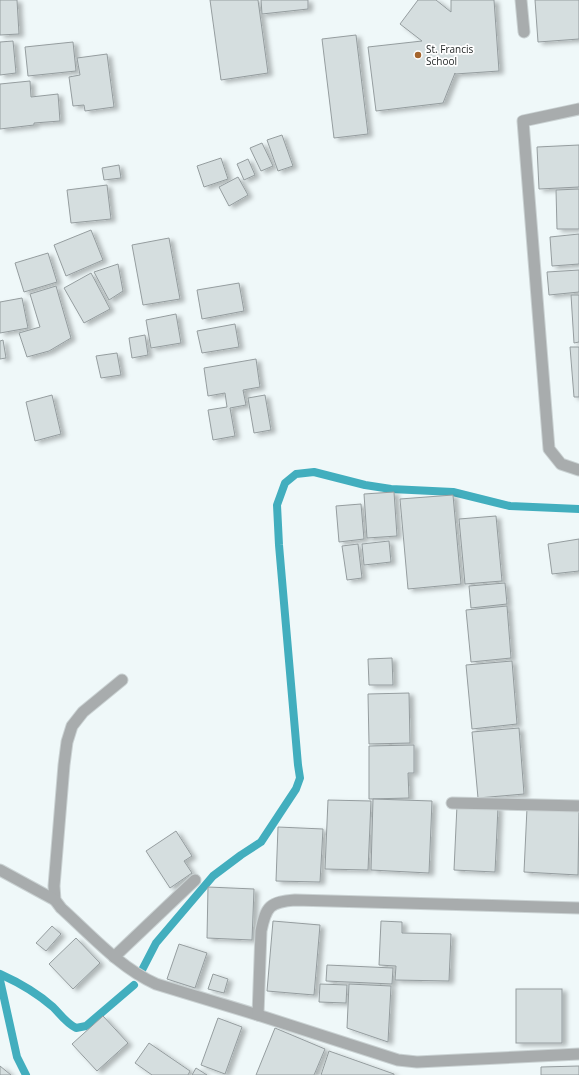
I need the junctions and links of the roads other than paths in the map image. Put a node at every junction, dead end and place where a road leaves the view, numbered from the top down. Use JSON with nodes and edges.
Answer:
{"nodes":[{"id":1,"x":521,"y":0,"type":"edge"},
{"id":2,"x":524,"y":32,"type":"dead end"},
{"id":3,"x":579,"y":109,"type":"edge"},
{"id":4,"x":579,"y":470,"type":"edge"},
{"id":5,"x":122,"y":680,"type":"dead end"},
{"id":6,"x":452,"y":803,"type":"dead end"},
{"id":7,"x":579,"y":806,"type":"edge"},
{"id":8,"x":0,"y":870,"type":"edge"},
{"id":9,"x":195,"y":880,"type":"dead end"},
{"id":10,"x":55,"y":900,"type":"junction"},
{"id":11,"x":579,"y":908,"type":"edge"},
{"id":12,"x":114,"y":957,"type":"junction"},
{"id":13,"x":258,"y":1015,"type":"junction"},
{"id":14,"x":579,"y":1054,"type":"edge"}],
"edges":[{"from":1,"to":2,"type":"street"},
{"from":3,"to":4,"type":"street"},
{"from":5,"to":10,"type":"street"},
{"from":6,"to":7,"type":"street"},
{"from":8,"to":10,"type":"street"},
{"from":9,"to":12,"type":"street"},
{"from":10,"to":12,"type":"street"},
{"from":11,"to":13,"type":"street"},
{"from":12,"to":13,"type":"street"},
{"from":13,"to":14,"type":"street"}]}
